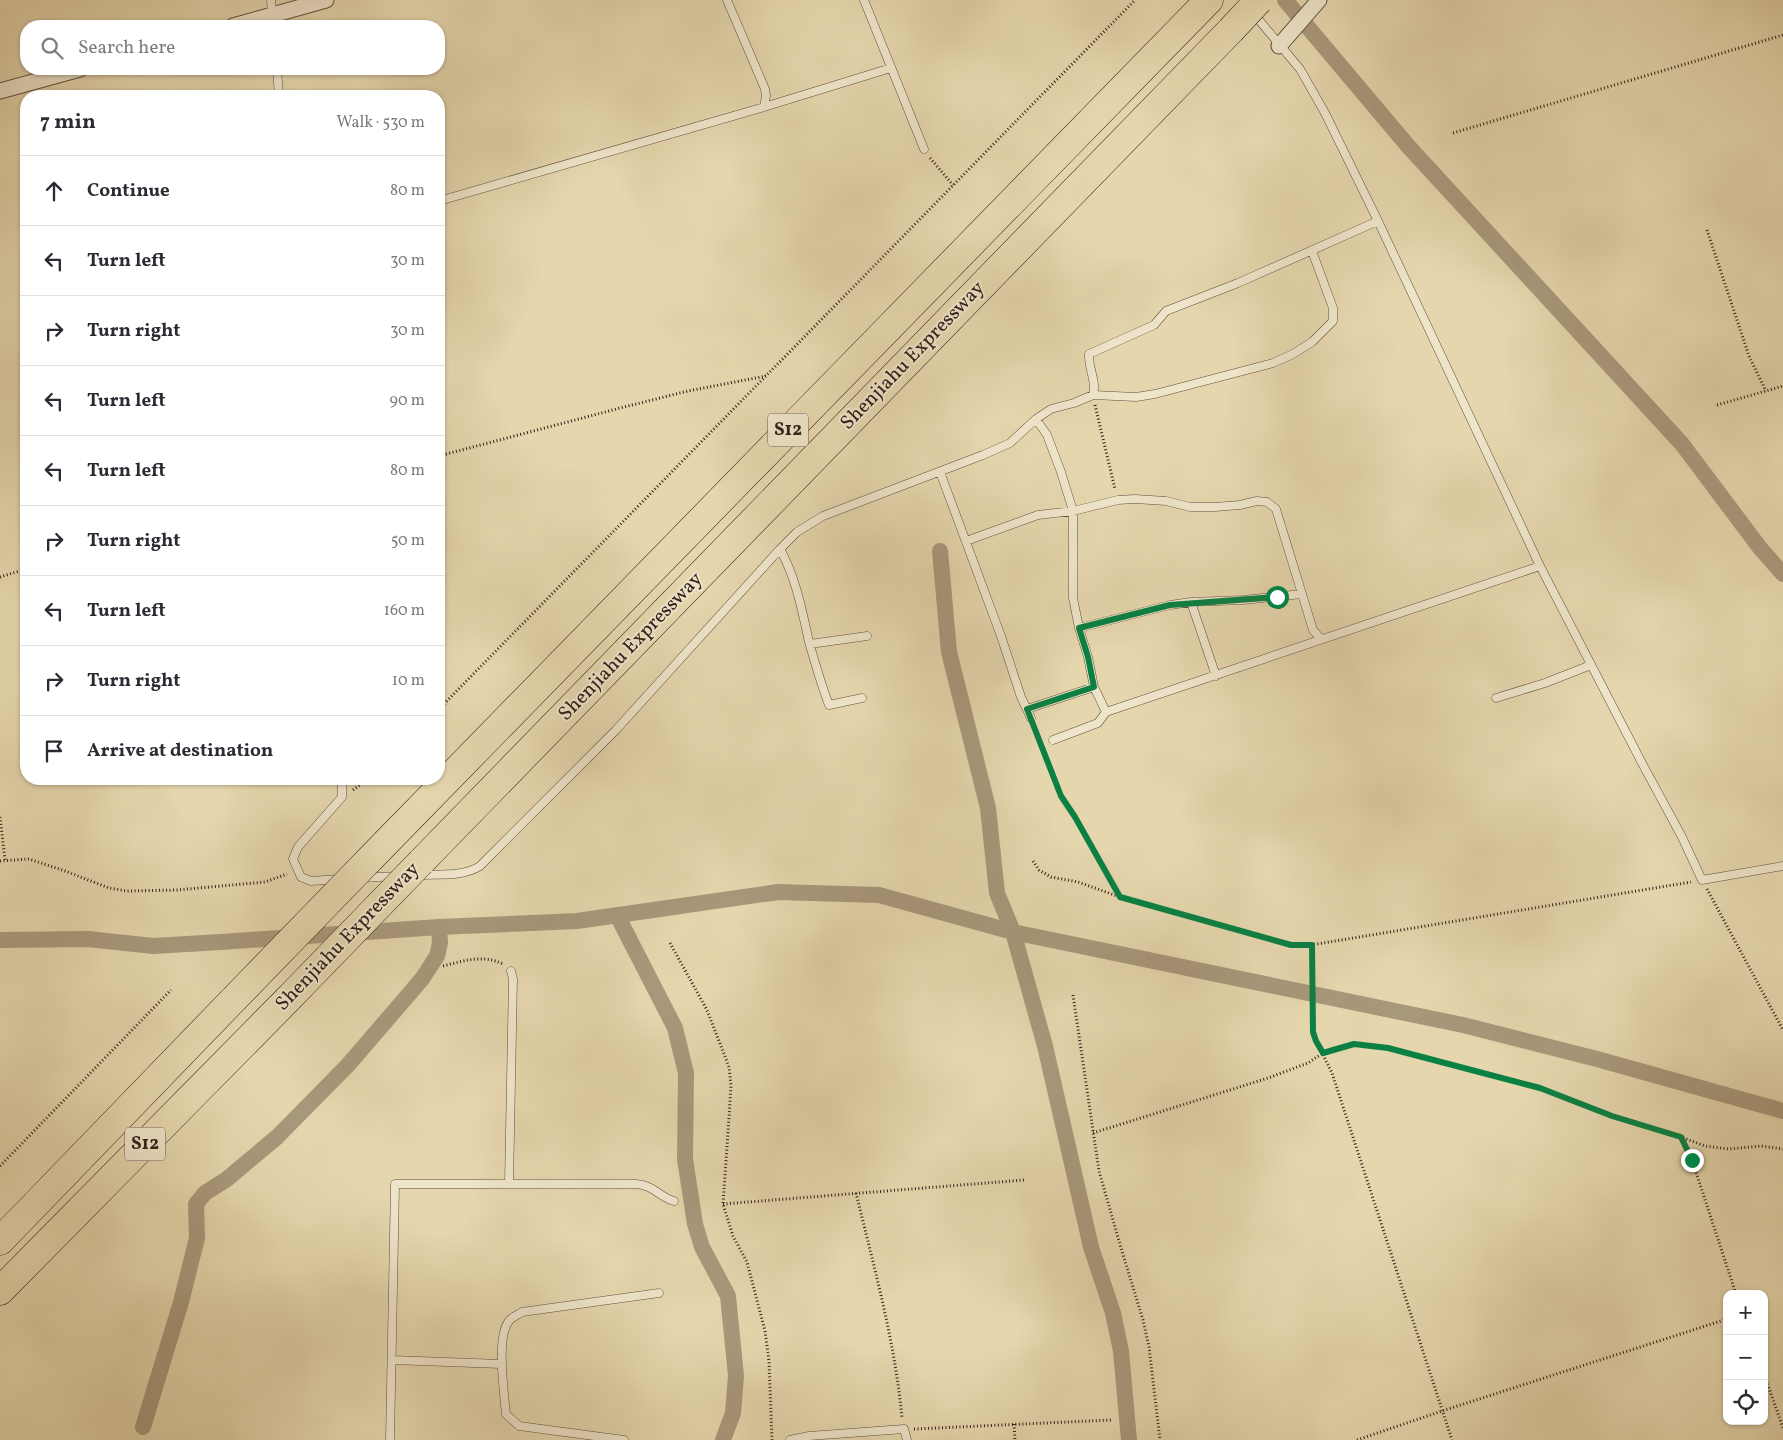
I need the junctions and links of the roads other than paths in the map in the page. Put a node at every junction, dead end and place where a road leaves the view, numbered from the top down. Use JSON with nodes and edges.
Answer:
{"nodes":[{"id":1,"x":326,"y":0,"type":"edge"},
{"id":2,"x":727,"y":0,"type":"edge"},
{"id":3,"x":864,"y":0,"type":"edge"},
{"id":4,"x":1209,"y":0,"type":"edge"},
{"id":5,"x":1242,"y":0,"type":"edge"},
{"id":6,"x":1259,"y":0,"type":"edge"},
{"id":7,"x":1320,"y":0,"type":"edge"},
{"id":8,"x":272,"y":14,"type":"edge"},
{"id":9,"x":252,"y":20,"type":"edge"},
{"id":10,"x":1284,"y":41,"type":"junction"},
{"id":11,"x":891,"y":68,"type":"junction"},
{"id":12,"x":58,"y":75,"type":"edge"},
{"id":13,"x":277,"y":75,"type":"edge"},
{"id":14,"x":279,"y":90,"type":"edge"},
{"id":15,"x":0,"y":91,"type":"edge"},
{"id":16,"x":764,"y":108,"type":"junction"},
{"id":17,"x":924,"y":149,"type":"road end"},
{"id":18,"x":445,"y":199,"type":"edge"},
{"id":19,"x":1378,"y":221,"type":"junction"},
{"id":20,"x":1312,"y":251,"type":"junction"},
{"id":21,"x":1093,"y":395,"type":"junction"},
{"id":22,"x":1036,"y":419,"type":"junction"},
{"id":23,"x":940,"y":472,"type":"junction"},
{"id":24,"x":1073,"y":511,"type":"junction"},
{"id":25,"x":966,"y":541,"type":"junction"},
{"id":26,"x":780,"y":549,"type":"junction"},
{"id":27,"x":1540,"y":566,"type":"junction"},
{"id":28,"x":1302,"y":594,"type":"junction"},
{"id":29,"x":1190,"y":602,"type":"junction"},
{"id":30,"x":1079,"y":628,"type":"junction"},
{"id":31,"x":866,"y":636,"type":"dead end"},
{"id":32,"x":1321,"y":639,"type":"junction"},
{"id":33,"x":810,"y":644,"type":"junction"},
{"id":34,"x":1592,"y":665,"type":"junction"},
{"id":35,"x":1216,"y":676,"type":"junction"},
{"id":36,"x":1094,"y":687,"type":"junction"},
{"id":37,"x":862,"y":698,"type":"dead end"},
{"id":38,"x":1496,"y":698,"type":"dead end"},
{"id":39,"x":1027,"y":709,"type":"junction"},
{"id":40,"x":1106,"y":712,"type":"junction"},
{"id":41,"x":1031,"y":718,"type":"road end"},
{"id":42,"x":1053,"y":740,"type":"dead end"},
{"id":43,"x":445,"y":782,"type":"edge"},
{"id":44,"x":342,"y":785,"type":"edge"},
{"id":45,"x":442,"y":785,"type":"edge"},
{"id":46,"x":1783,"y":866,"type":"edge"},
{"id":47,"x":511,"y":971,"type":"road end"},
{"id":48,"x":509,"y":1184,"type":"junction"},
{"id":49,"x":674,"y":1201,"type":"dead end"},
{"id":50,"x":0,"y":1241,"type":"edge"},
{"id":51,"x":0,"y":1291,"type":"edge"},
{"id":52,"x":659,"y":1294,"type":"dead end"},
{"id":53,"x":392,"y":1360,"type":"junction"},
{"id":54,"x":502,"y":1364,"type":"junction"},
{"id":55,"x":570,"y":1436,"type":"edge"},
{"id":56,"x":390,"y":1440,"type":"edge"},
{"id":57,"x":624,"y":1440,"type":"edge"},
{"id":58,"x":790,"y":1440,"type":"edge"},
{"id":59,"x":906,"y":1440,"type":"edge"}],
"edges":[{"from":1,"to":8,"type":"street"},
{"from":2,"to":16,"type":"lane"},
{"from":3,"to":11,"type":"lane"},
{"from":4,"to":43,"type":"highway","name":"Shenjiahu Expressway","number":"S12","bridge":true},
{"from":5,"to":10,"type":"lane"},
{"from":6,"to":51,"type":"highway","name":"Shenjiahu Expressway","number":"S12","bridge":true},
{"from":7,"to":10,"type":"street"},
{"from":8,"to":9,"type":"street"},
{"from":10,"to":19,"type":"lane"},
{"from":11,"to":16,"type":"lane"},
{"from":11,"to":17,"type":"lane"},
{"from":12,"to":15,"type":"street"},
{"from":13,"to":14,"type":"lane"},
{"from":16,"to":18,"type":"lane"},
{"from":19,"to":20,"type":"lane"},
{"from":19,"to":27,"type":"lane"},
{"from":20,"to":21,"type":"lane"},
{"from":20,"to":21,"type":"lane"},
{"from":21,"to":22,"type":"lane"},
{"from":22,"to":23,"type":"lane"},
{"from":22,"to":24,"type":"lane"},
{"from":23,"to":25,"type":"lane"},
{"from":23,"to":26,"type":"lane"},
{"from":24,"to":25,"type":"lane"},
{"from":24,"to":28,"type":"lane"},
{"from":24,"to":30,"type":"lane"},
{"from":25,"to":39,"type":"lane"},
{"from":26,"to":33,"type":"lane"},
{"from":26,"to":44,"type":"lane"},
{"from":27,"to":32,"type":"lane"},
{"from":27,"to":34,"type":"lane"},
{"from":28,"to":29,"type":"lane"},
{"from":28,"to":32,"type":"lane"},
{"from":29,"to":30,"type":"lane"},
{"from":29,"to":35,"type":"lane"},
{"from":30,"to":36,"type":"lane"},
{"from":31,"to":33,"type":"lane"},
{"from":32,"to":35,"type":"lane"},
{"from":33,"to":37,"type":"lane"},
{"from":34,"to":38,"type":"lane"},
{"from":34,"to":46,"type":"lane"},
{"from":35,"to":40,"type":"lane"},
{"from":36,"to":39,"type":"lane"},
{"from":36,"to":40,"type":"lane"},
{"from":39,"to":41,"type":"lane"},
{"from":40,"to":42,"type":"lane"},
{"from":45,"to":50,"type":"highway","name":"Shenjiahu Expressway","number":"S12","bridge":true},
{"from":47,"to":48,"type":"lane"},
{"from":48,"to":49,"type":"lane"},
{"from":48,"to":53,"type":"lane"},
{"from":52,"to":54,"type":"lane"},
{"from":53,"to":54,"type":"lane"},
{"from":53,"to":56,"type":"lane"},
{"from":54,"to":55,"type":"lane"},
{"from":55,"to":57,"type":"lane"},
{"from":58,"to":59,"type":"lane"}]}
